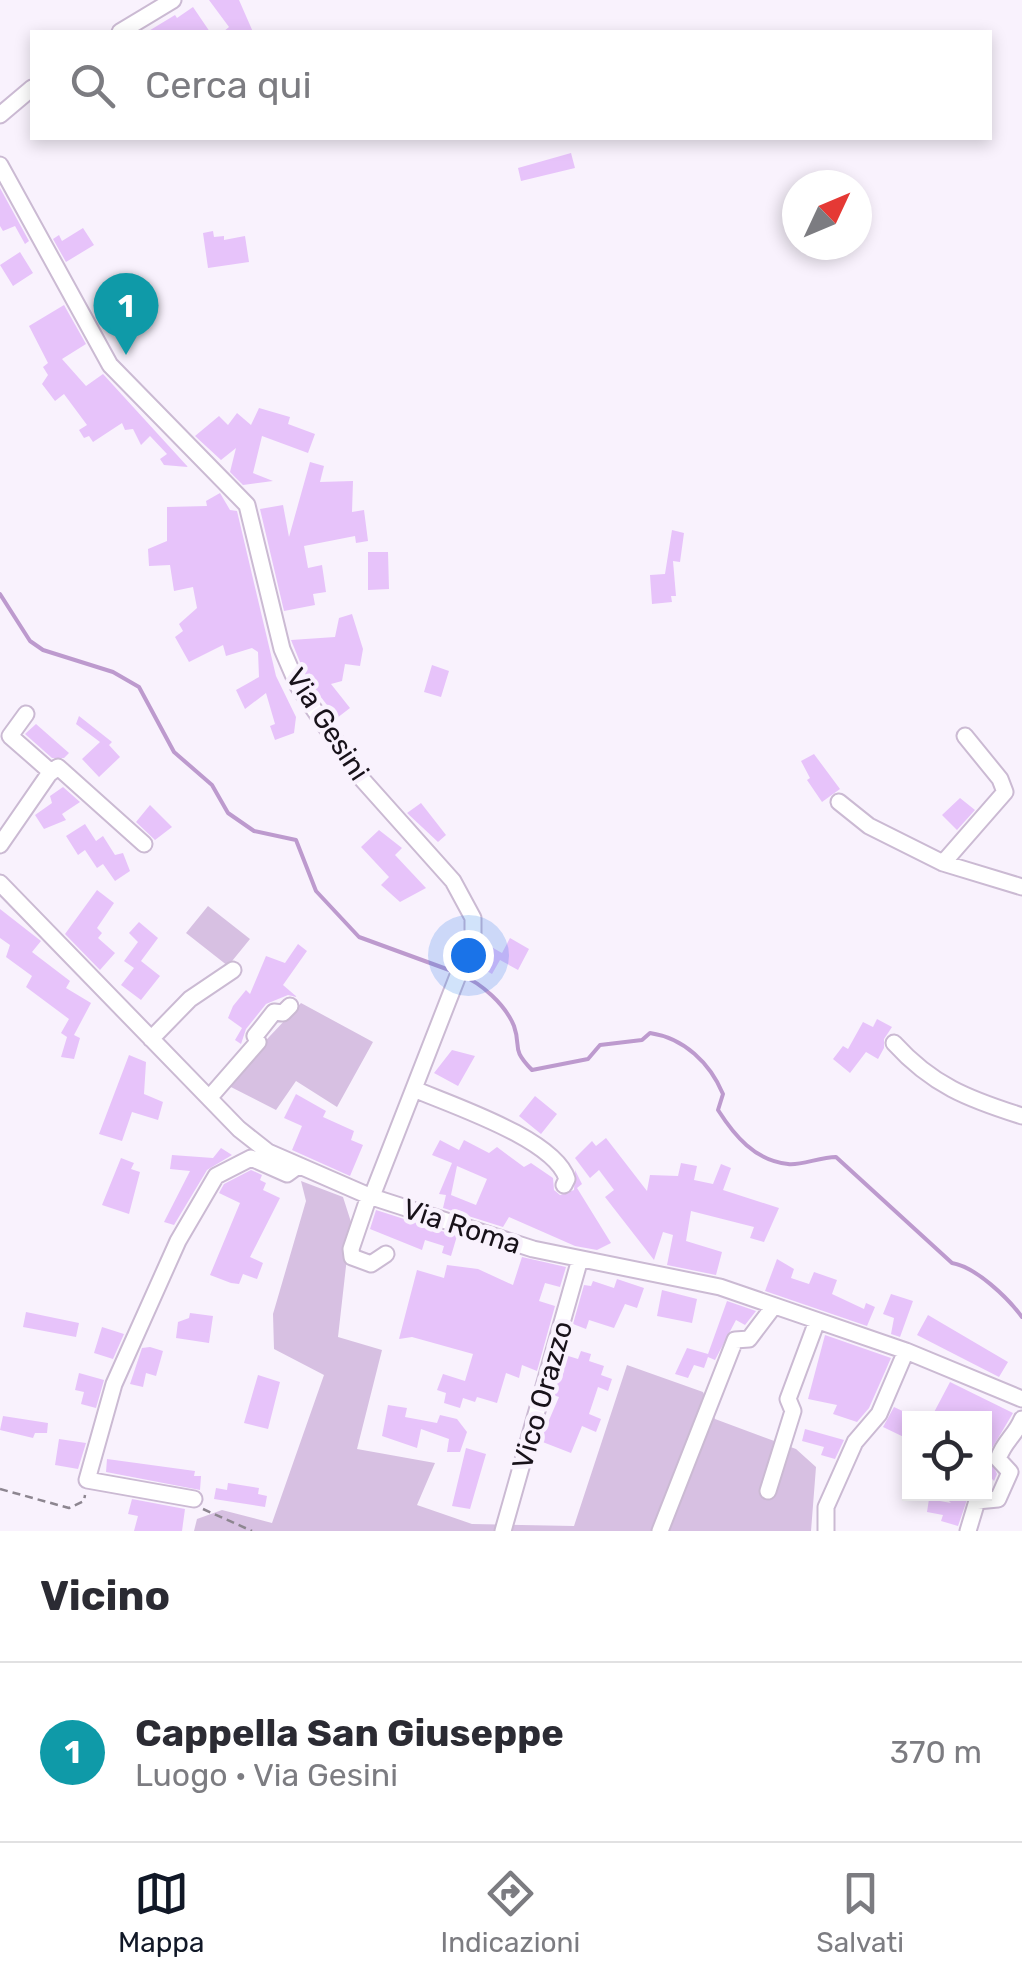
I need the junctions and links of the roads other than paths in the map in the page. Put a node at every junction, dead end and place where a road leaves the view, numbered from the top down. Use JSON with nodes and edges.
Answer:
{"nodes":[{"id":1,"x":173,"y":0,"type":"edge"},
{"id":2,"x":123,"y":30,"type":"edge"},
{"id":3,"x":30,"y":90,"type":"edge"},
{"id":4,"x":0,"y":115,"type":"edge"},
{"id":5,"x":0,"y":165,"type":"edge"},
{"id":6,"x":26,"y":714,"type":"dead end"},
{"id":7,"x":965,"y":736,"type":"dead end"},
{"id":8,"x":51,"y":772,"type":"junction"},
{"id":9,"x":840,"y":802,"type":"dead end"},
{"id":10,"x":144,"y":844,"type":"dead end"},
{"id":11,"x":0,"y":846,"type":"edge"},
{"id":12,"x":943,"y":863,"type":"junction"},
{"id":13,"x":0,"y":883,"type":"edge"},
{"id":14,"x":1022,"y":887,"type":"edge"},
{"id":15,"x":232,"y":970,"type":"dead end"},
{"id":16,"x":290,"y":1006,"type":"dead end"},
{"id":17,"x":151,"y":1038,"type":"junction"},
{"id":18,"x":894,"y":1043,"type":"dead end"},
{"id":19,"x":414,"y":1089,"type":"junction"},
{"id":20,"x":210,"y":1097,"type":"junction"},
{"id":21,"x":1022,"y":1116,"type":"edge"},
{"id":22,"x":298,"y":1166,"type":"junction"},
{"id":23,"x":564,"y":1185,"type":"dead end"},
{"id":24,"x":370,"y":1196,"type":"junction"},
{"id":25,"x":386,"y":1254,"type":"dead end"},
{"id":26,"x":580,"y":1259,"type":"junction"},
{"id":27,"x":774,"y":1306,"type":"junction"},
{"id":28,"x":818,"y":1320,"type":"junction"},
{"id":29,"x":906,"y":1351,"type":"junction"},
{"id":30,"x":1020,"y":1402,"type":"edge"},
{"id":31,"x":1022,"y":1419,"type":"edge"},
{"id":32,"x":768,"y":1491,"type":"dead end"},
{"id":33,"x":194,"y":1499,"type":"road end"},
{"id":34,"x":503,"y":1531,"type":"edge"},
{"id":35,"x":660,"y":1531,"type":"edge"},
{"id":36,"x":826,"y":1531,"type":"edge"},
{"id":37,"x":968,"y":1531,"type":"edge"}],
"edges":[{"from":1,"to":2,"type":"street"},
{"from":3,"to":4,"type":"street"},
{"from":5,"to":19,"type":"street","name":"Via Gesini"},
{"from":6,"to":8,"type":"street"},
{"from":7,"to":12,"type":"street"},
{"from":8,"to":10,"type":"street"},
{"from":8,"to":11,"type":"street"},
{"from":9,"to":12,"type":"street"},
{"from":12,"to":14,"type":"street"},
{"from":13,"to":17,"type":"street","name":"Via Roma"},
{"from":15,"to":17,"type":"street"},
{"from":16,"to":20,"type":"street"},
{"from":17,"to":20,"type":"street","name":"Via Roma"},
{"from":18,"to":21,"type":"street"},
{"from":19,"to":23,"type":"street"},
{"from":19,"to":24,"type":"street","name":"Via Gesini"},
{"from":20,"to":22,"type":"street","name":"Via Roma"},
{"from":22,"to":24,"type":"street","name":"Via Roma"},
{"from":22,"to":33,"type":"street"},
{"from":24,"to":25,"type":"street","name":"Via Gesini"},
{"from":24,"to":26,"type":"street","name":"Via Roma"},
{"from":26,"to":27,"type":"street","name":"Via Roma"},
{"from":26,"to":34,"type":"street","name":"Vico Orazzo"},
{"from":27,"to":28,"type":"street","name":"Via Roma"},
{"from":27,"to":35,"type":"street"},
{"from":28,"to":29,"type":"street","name":"Via Roma"},
{"from":28,"to":32,"type":"street"},
{"from":29,"to":30,"type":"street","name":"Via Roma"},
{"from":29,"to":36,"type":"street"},
{"from":31,"to":37,"type":"street"}]}
